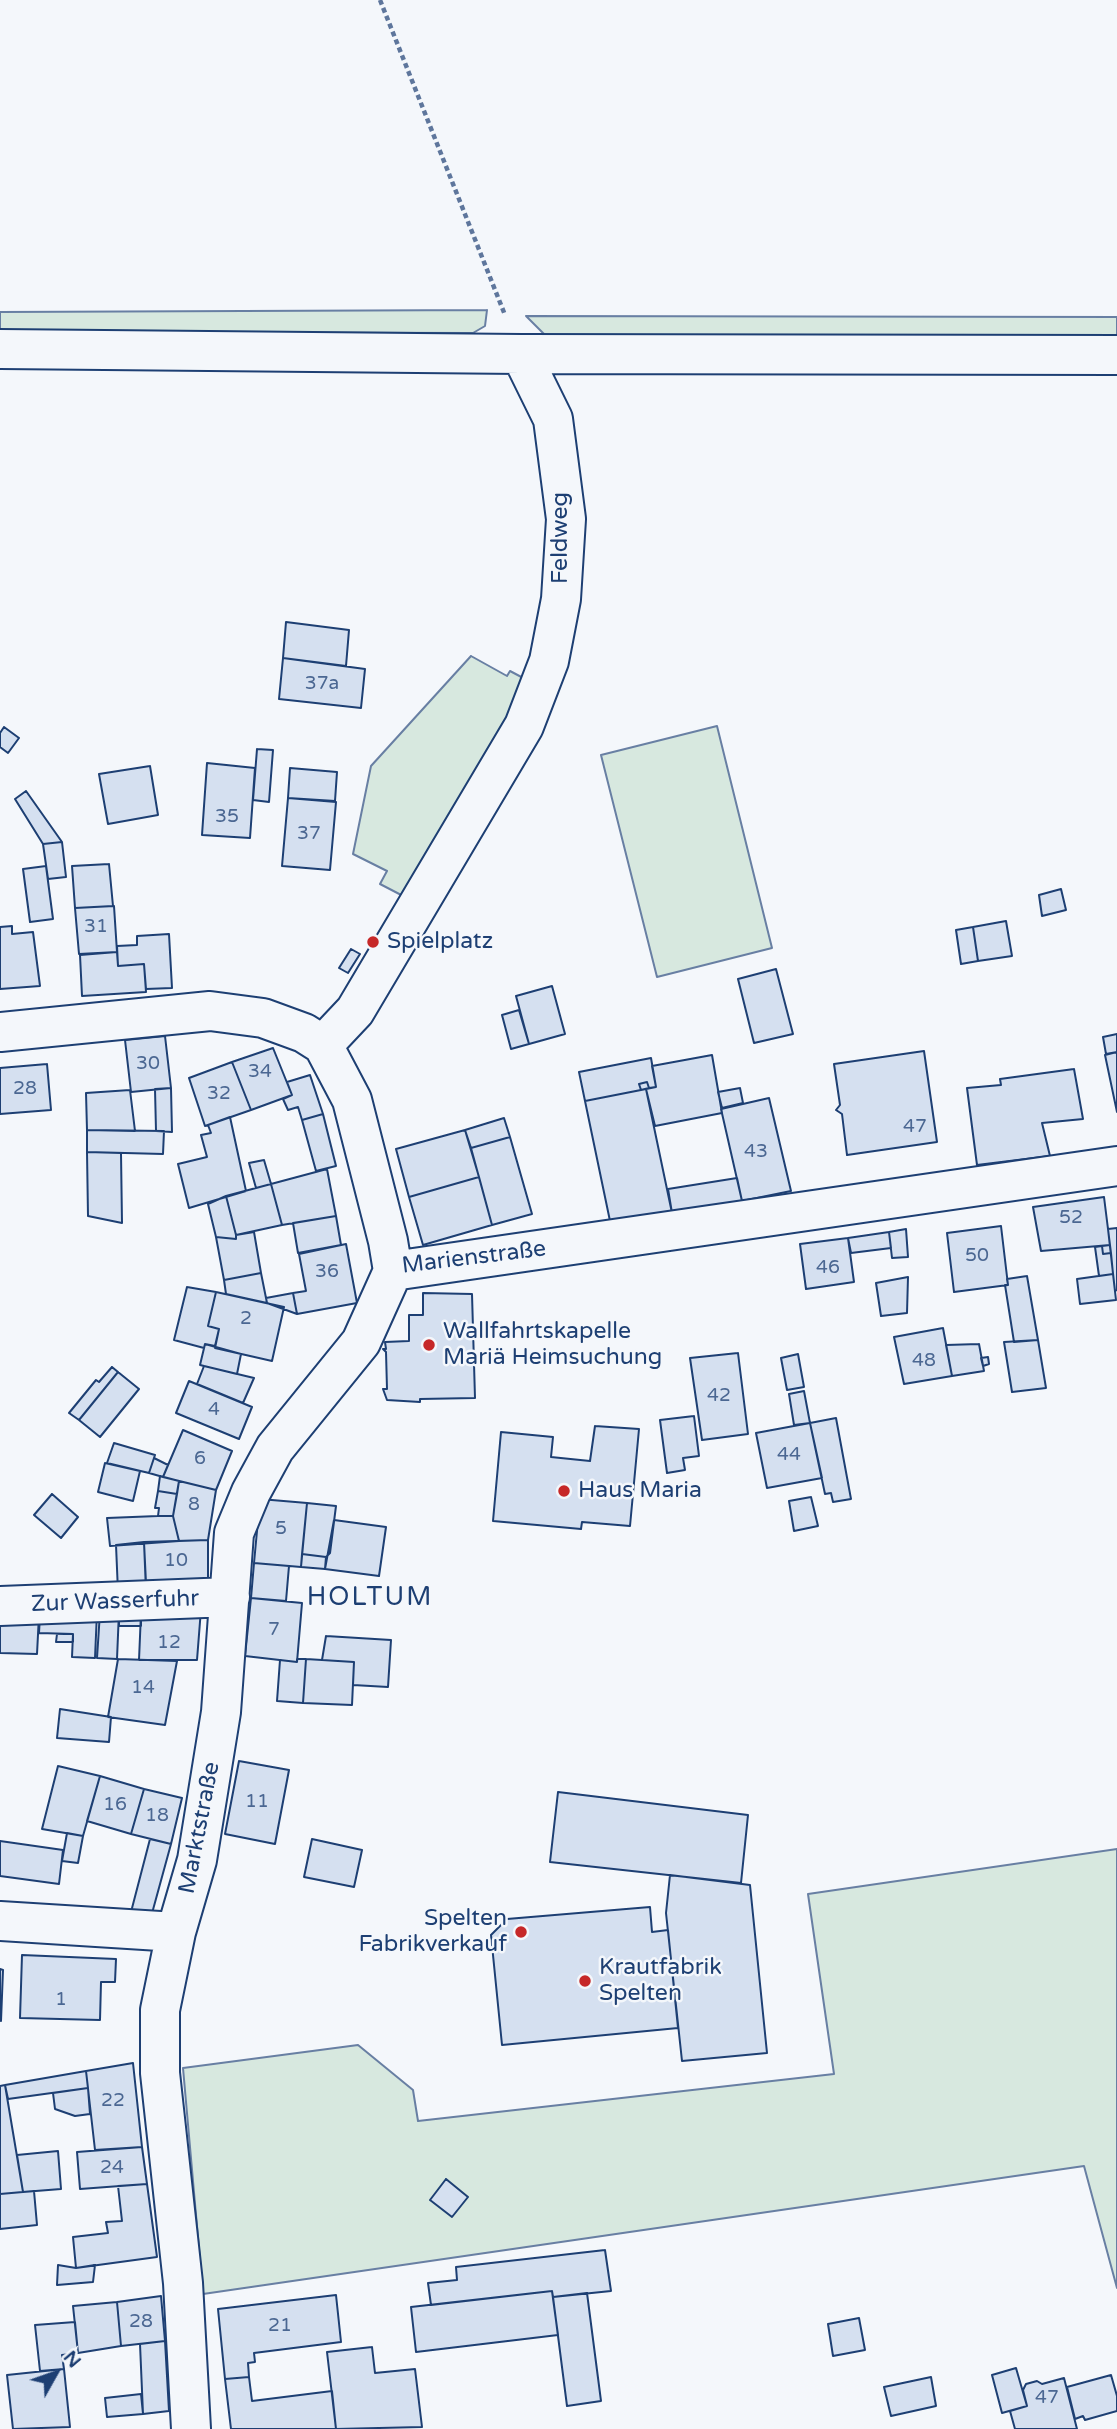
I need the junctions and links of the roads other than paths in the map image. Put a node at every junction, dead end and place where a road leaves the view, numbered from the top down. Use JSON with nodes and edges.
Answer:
{"nodes":[{"id":1,"x":0,"y":349,"type":"edge"},
{"id":2,"x":521,"y":354,"type":"junction"},
{"id":3,"x":1117,"y":355,"type":"edge"},
{"id":4,"x":0,"y":1032,"type":"edge"},
{"id":5,"x":323,"y":1045,"type":"junction"},
{"id":6,"x":1117,"y":1166,"type":"edge"},
{"id":7,"x":393,"y":1271,"type":"junction"},
{"id":8,"x":230,"y":1597,"type":"junction"},
{"id":9,"x":0,"y":1606,"type":"edge"},
{"id":10,"x":0,"y":1921,"type":"edge"},
{"id":11,"x":176,"y":1932,"type":"junction"},
{"id":12,"x":191,"y":2429,"type":"edge"}],
"edges":[{"from":1,"to":2,"type":"street"},
{"from":2,"to":3,"type":"street"},
{"from":2,"to":5,"type":"street","name":"Feldweg"},
{"from":4,"to":5,"type":"street"},
{"from":5,"to":7,"type":"street","name":"Marienstraße"},
{"from":6,"to":7,"type":"street","name":"Marienstraße"},
{"from":7,"to":8,"type":"street","name":"Marktstraße"},
{"from":8,"to":9,"type":"street","name":"Zur Wasserfuhr"},
{"from":8,"to":11,"type":"street","name":"Marktstraße"},
{"from":10,"to":11,"type":"street"},
{"from":11,"to":12,"type":"street","name":"Marktstraße"}]}
